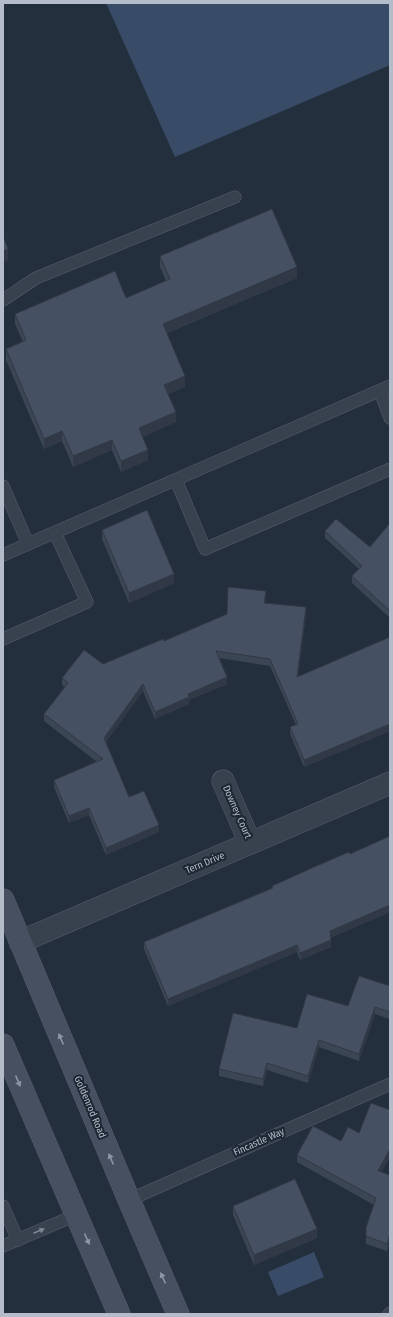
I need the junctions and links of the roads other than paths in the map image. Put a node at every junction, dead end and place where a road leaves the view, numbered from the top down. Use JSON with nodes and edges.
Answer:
{"nodes":[{"id":1,"x":234,"y":197,"type":"dead end"},
{"id":2,"x":3,"y":300,"type":"edge"},
{"id":3,"x":385,"y":389,"type":"edge"},
{"id":4,"x":390,"y":418,"type":"edge"},
{"id":5,"x":390,"y":469,"type":"edge"},
{"id":6,"x":176,"y":480,"type":"junction"},
{"id":7,"x":3,"y":486,"type":"edge"},
{"id":8,"x":55,"y":533,"type":"junction"},
{"id":9,"x":28,"y":544,"type":"junction"},
{"id":10,"x":3,"y":555,"type":"edge"},
{"id":11,"x":3,"y":639,"type":"edge"},
{"id":12,"x":223,"y":781,"type":"dead end"},
{"id":13,"x":390,"y":783,"type":"edge"},
{"id":14,"x":250,"y":843,"type":"junction"},
{"id":15,"x":3,"y":900,"type":"edge"},
{"id":16,"x":20,"y":942,"type":"junction"},
{"id":17,"x":3,"y":1045,"type":"edge"},
{"id":18,"x":390,"y":1084,"type":"edge"},
{"id":19,"x":129,"y":1200,"type":"junction"},
{"id":20,"x":3,"y":1206,"type":"edge"},
{"id":21,"x":76,"y":1215,"type":"junction"},
{"id":22,"x":18,"y":1240,"type":"junction"},
{"id":23,"x":3,"y":1246,"type":"edge"},
{"id":24,"x":120,"y":1314,"type":"edge"},
{"id":25,"x":178,"y":1314,"type":"edge"}],
"edges":[{"from":1,"to":2,"type":"lane"},
{"from":3,"to":4,"type":"lane"},
{"from":3,"to":6,"type":"lane"},
{"from":5,"to":6,"type":"lane"},
{"from":6,"to":8,"type":"lane"},
{"from":7,"to":9,"type":"lane"},
{"from":8,"to":9,"type":"lane"},
{"from":8,"to":11,"type":"lane"},
{"from":9,"to":10,"type":"lane"},
{"from":12,"to":14,"type":"street","name":"Downey Court"},
{"from":13,"to":14,"type":"street","name":"Tern Drive"},
{"from":14,"to":16,"type":"street","name":"Tern Drive"},
{"from":15,"to":16,"type":"main road","name":"Goldenrod Road"},
{"from":19,"to":16,"type":"main road","name":"Goldenrod Road","one_way":true},
{"from":17,"to":21,"type":"main road","one_way":true},
{"from":18,"to":19,"type":"lane","name":"Fincastle Way"},
{"from":25,"to":19,"type":"main road","name":"Goldenrod Road","one_way":true},
{"from":20,"to":22,"type":"lane"},
{"from":22,"to":21,"type":"lane","one_way":true},
{"from":21,"to":24,"type":"main road","one_way":true},
{"from":22,"to":23,"type":"lane"}]}
